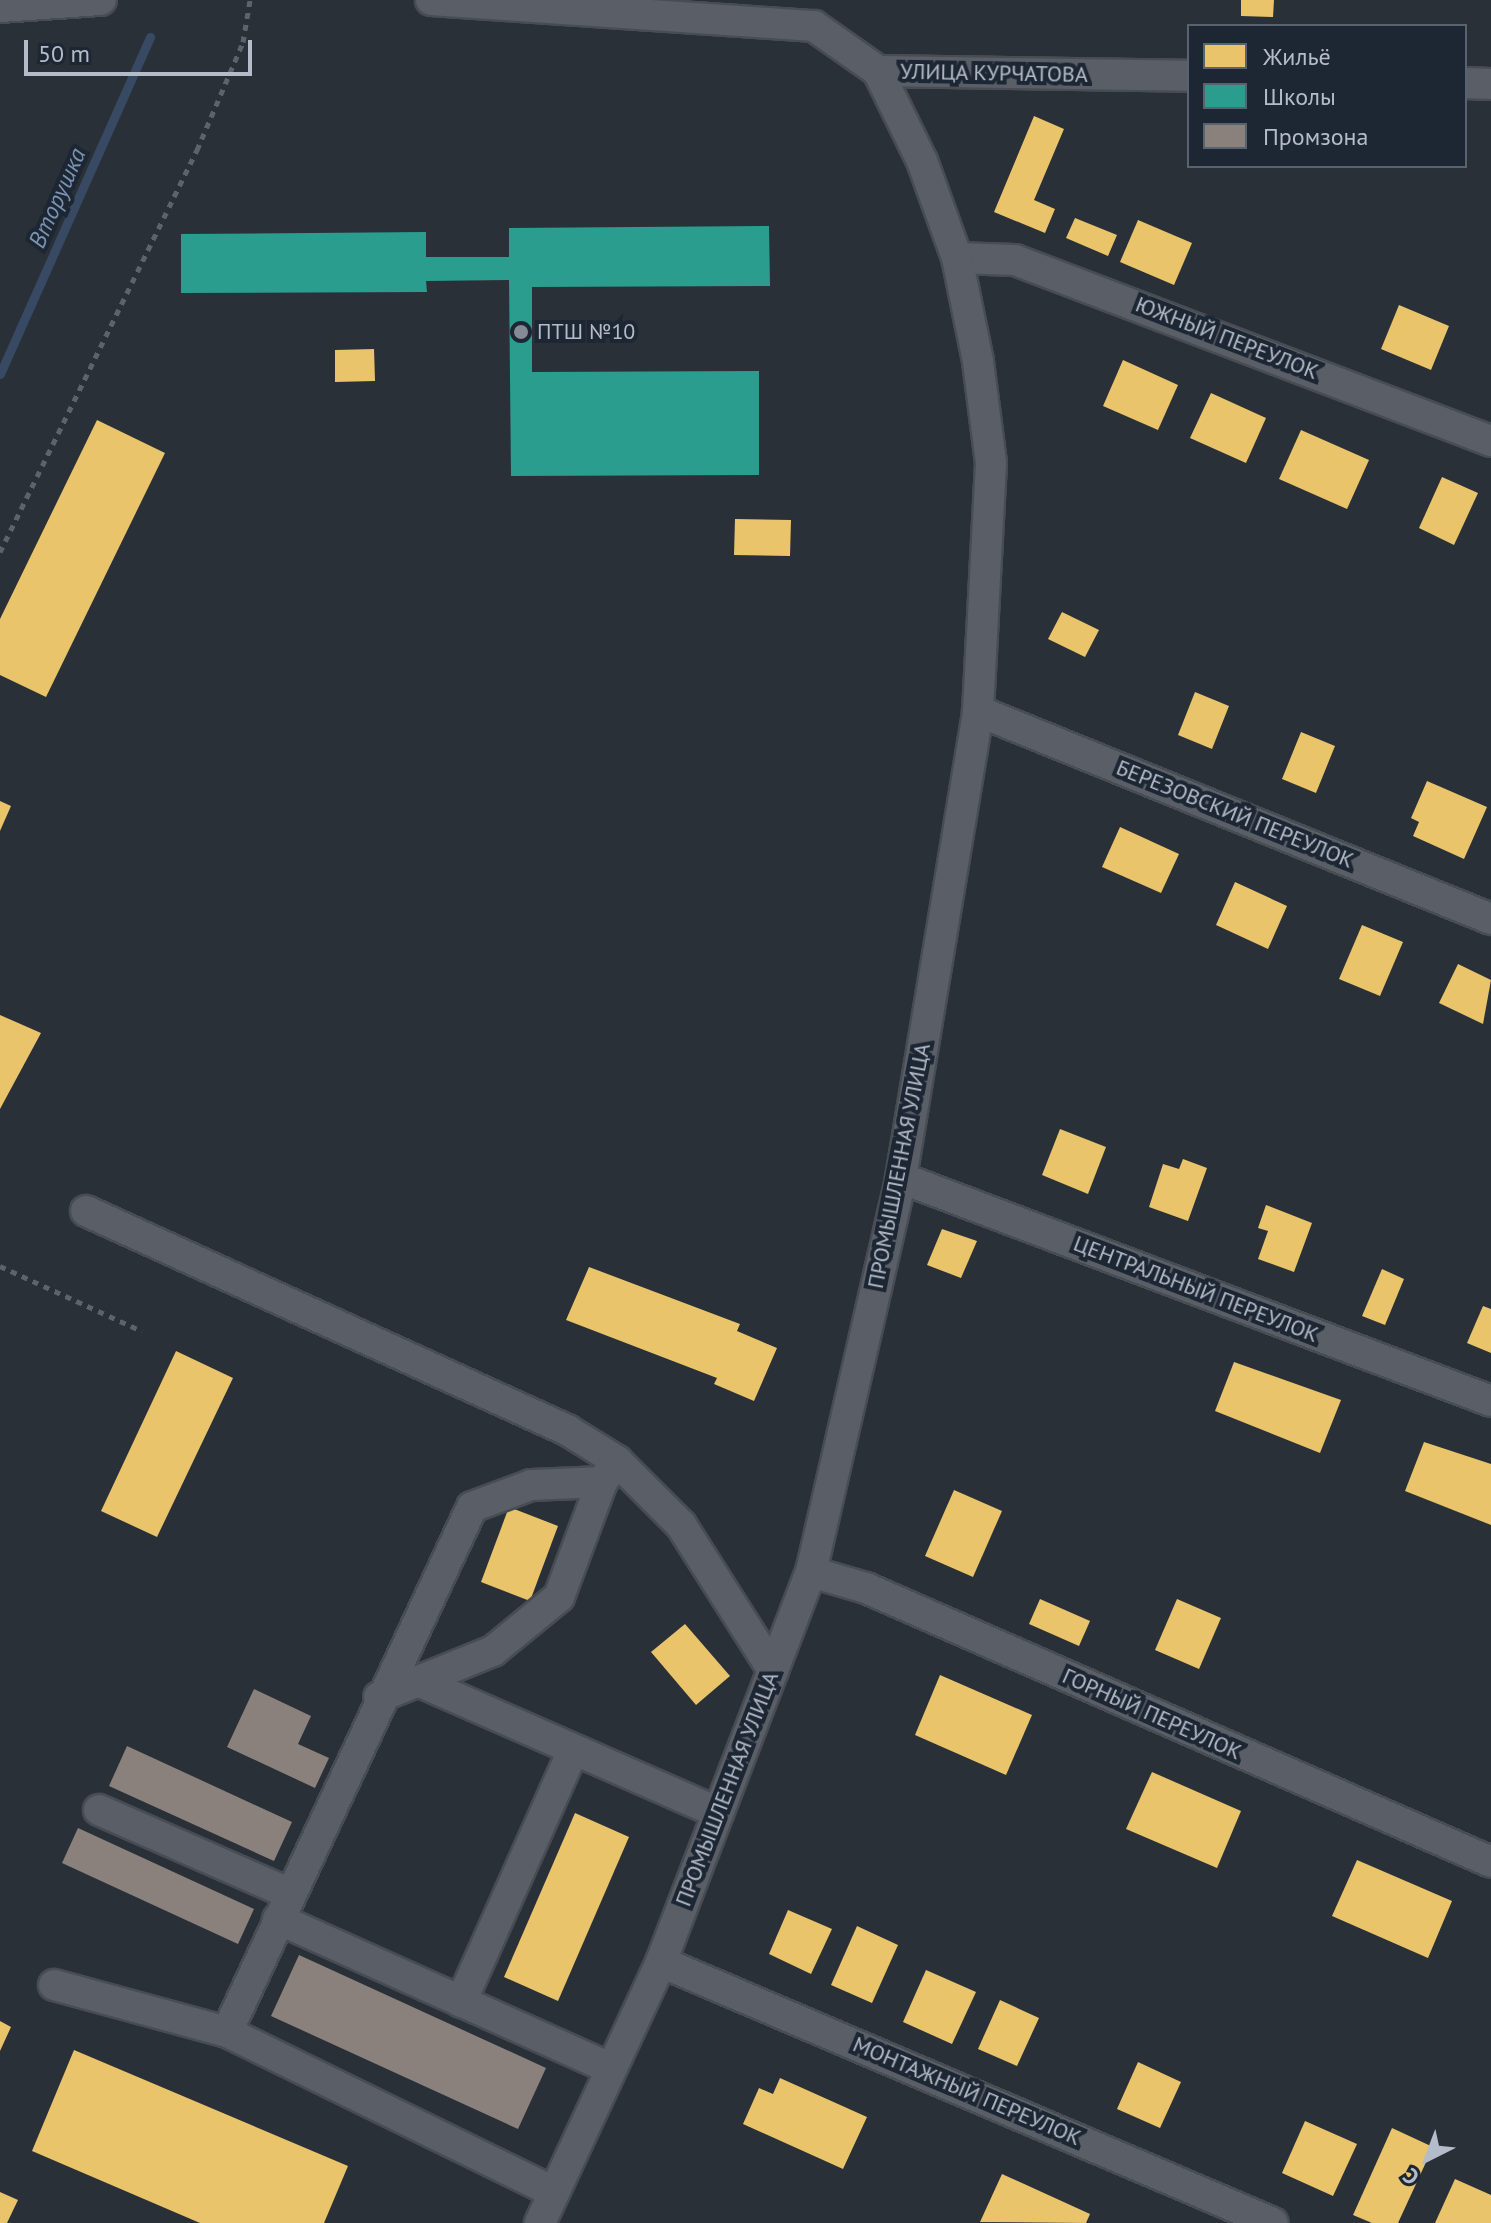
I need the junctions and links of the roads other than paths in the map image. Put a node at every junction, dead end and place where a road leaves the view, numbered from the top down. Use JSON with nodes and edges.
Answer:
{"nodes":[{"id":1,"x":101,"y":0,"type":"edge"},
{"id":2,"x":431,"y":0,"type":"edge"},
{"id":3,"x":0,"y":7,"type":"edge"},
{"id":4,"x":812,"y":13,"type":"edge"},
{"id":5,"x":878,"y":71,"type":"junction"},
{"id":6,"x":1187,"y":76,"type":"edge"},
{"id":7,"x":1467,"y":83,"type":"edge"},
{"id":8,"x":1491,"y":84,"type":"edge"},
{"id":9,"x":957,"y":258,"type":"junction"},
{"id":10,"x":1491,"y":441,"type":"edge"},
{"id":11,"x":978,"y":711,"type":"junction"},
{"id":12,"x":1491,"y":919,"type":"edge"},
{"id":13,"x":901,"y":1178,"type":"junction"},
{"id":14,"x":86,"y":1211,"type":"dead end"},
{"id":15,"x":1491,"y":1401,"type":"edge"},
{"id":16,"x":609,"y":1471,"type":"junction"},
{"id":17,"x":811,"y":1572,"type":"junction"},
{"id":18,"x":773,"y":1670,"type":"junction"},
{"id":19,"x":418,"y":1681,"type":"junction"},
{"id":20,"x":379,"y":1697,"type":"junction"},
{"id":21,"x":573,"y":1751,"type":"junction"},
{"id":22,"x":99,"y":1810,"type":"dead end"},
{"id":23,"x":718,"y":1813,"type":"junction"},
{"id":24,"x":1491,"y":1862,"type":"edge"},
{"id":25,"x":284,"y":1907,"type":"junction"},
{"id":26,"x":661,"y":1962,"type":"junction"},
{"id":27,"x":54,"y":1985,"type":"dead end"},
{"id":28,"x":461,"y":2002,"type":"junction"},
{"id":29,"x":227,"y":2032,"type":"junction"},
{"id":30,"x":611,"y":2069,"type":"junction"},
{"id":31,"x":554,"y":2192,"type":"junction"},
{"id":32,"x":540,"y":2223,"type":"edge"},
{"id":33,"x":1273,"y":2223,"type":"edge"}],
"edges":[{"from":1,"to":3,"type":"street"},
{"from":2,"to":4,"type":"street","name":"УЛИЦА КУРЧАТОВА"},
{"from":4,"to":5,"type":"street","name":"УЛИЦА КУРЧАТОВА"},
{"from":5,"to":6,"type":"street","name":"УЛИЦА КУРЧАТОВА"},
{"from":5,"to":9,"type":"street","name":"ПРОМЫШЛЕННАЯ УЛИЦА"},
{"from":7,"to":8,"type":"street"},
{"from":9,"to":10,"type":"street","name":"ЮЖНЫЙ ПЕРЕУЛОК"},
{"from":9,"to":11,"type":"street","name":"ПРОМЫШЛЕННАЯ УЛИЦА"},
{"from":11,"to":12,"type":"street","name":"БЕРЕЗОВСКИЙ ПЕРЕУЛОК"},
{"from":11,"to":13,"type":"street","name":"ПРОМЫШЛЕННАЯ УЛИЦА"},
{"from":13,"to":15,"type":"street","name":"ЦЕНТРАЛЬНЫЙ ПЕРЕУЛОК"},
{"from":13,"to":17,"type":"street","name":"ПРОМЫШЛЕННАЯ УЛИЦА"},
{"from":14,"to":16,"type":"street"},
{"from":16,"to":18,"type":"street"},
{"from":16,"to":19,"type":"street"},
{"from":16,"to":20,"type":"street"},
{"from":17,"to":18,"type":"street","name":"ПРОМЫШЛЕННАЯ УЛИЦА"},
{"from":17,"to":24,"type":"street","name":"ГОРНЫЙ ПЕРЕУЛОК"},
{"from":18,"to":23,"type":"street","name":"ПРОМЫШЛЕННАЯ УЛИЦА"},
{"from":19,"to":20,"type":"street"},
{"from":19,"to":21,"type":"street"},
{"from":20,"to":25,"type":"street"},
{"from":21,"to":23,"type":"street"},
{"from":21,"to":28,"type":"street"},
{"from":22,"to":25,"type":"street"},
{"from":23,"to":26,"type":"street","name":"ПРОМЫШЛЕННАЯ УЛИЦА"},
{"from":25,"to":28,"type":"street"},
{"from":25,"to":29,"type":"street"},
{"from":26,"to":30,"type":"street","name":"ПРОМЫШЛЕННАЯ УЛИЦА"},
{"from":26,"to":33,"type":"street","name":"МОНТАЖНЫЙ ПЕРЕУЛОК"},
{"from":27,"to":29,"type":"street"},
{"from":28,"to":30,"type":"street"},
{"from":29,"to":31,"type":"street"},
{"from":30,"to":31,"type":"street","name":"ПРОМЫШЛЕННАЯ УЛИЦА"},
{"from":31,"to":32,"type":"street","name":"ПРОМЫШЛЕННАЯ УЛИЦА"}]}
